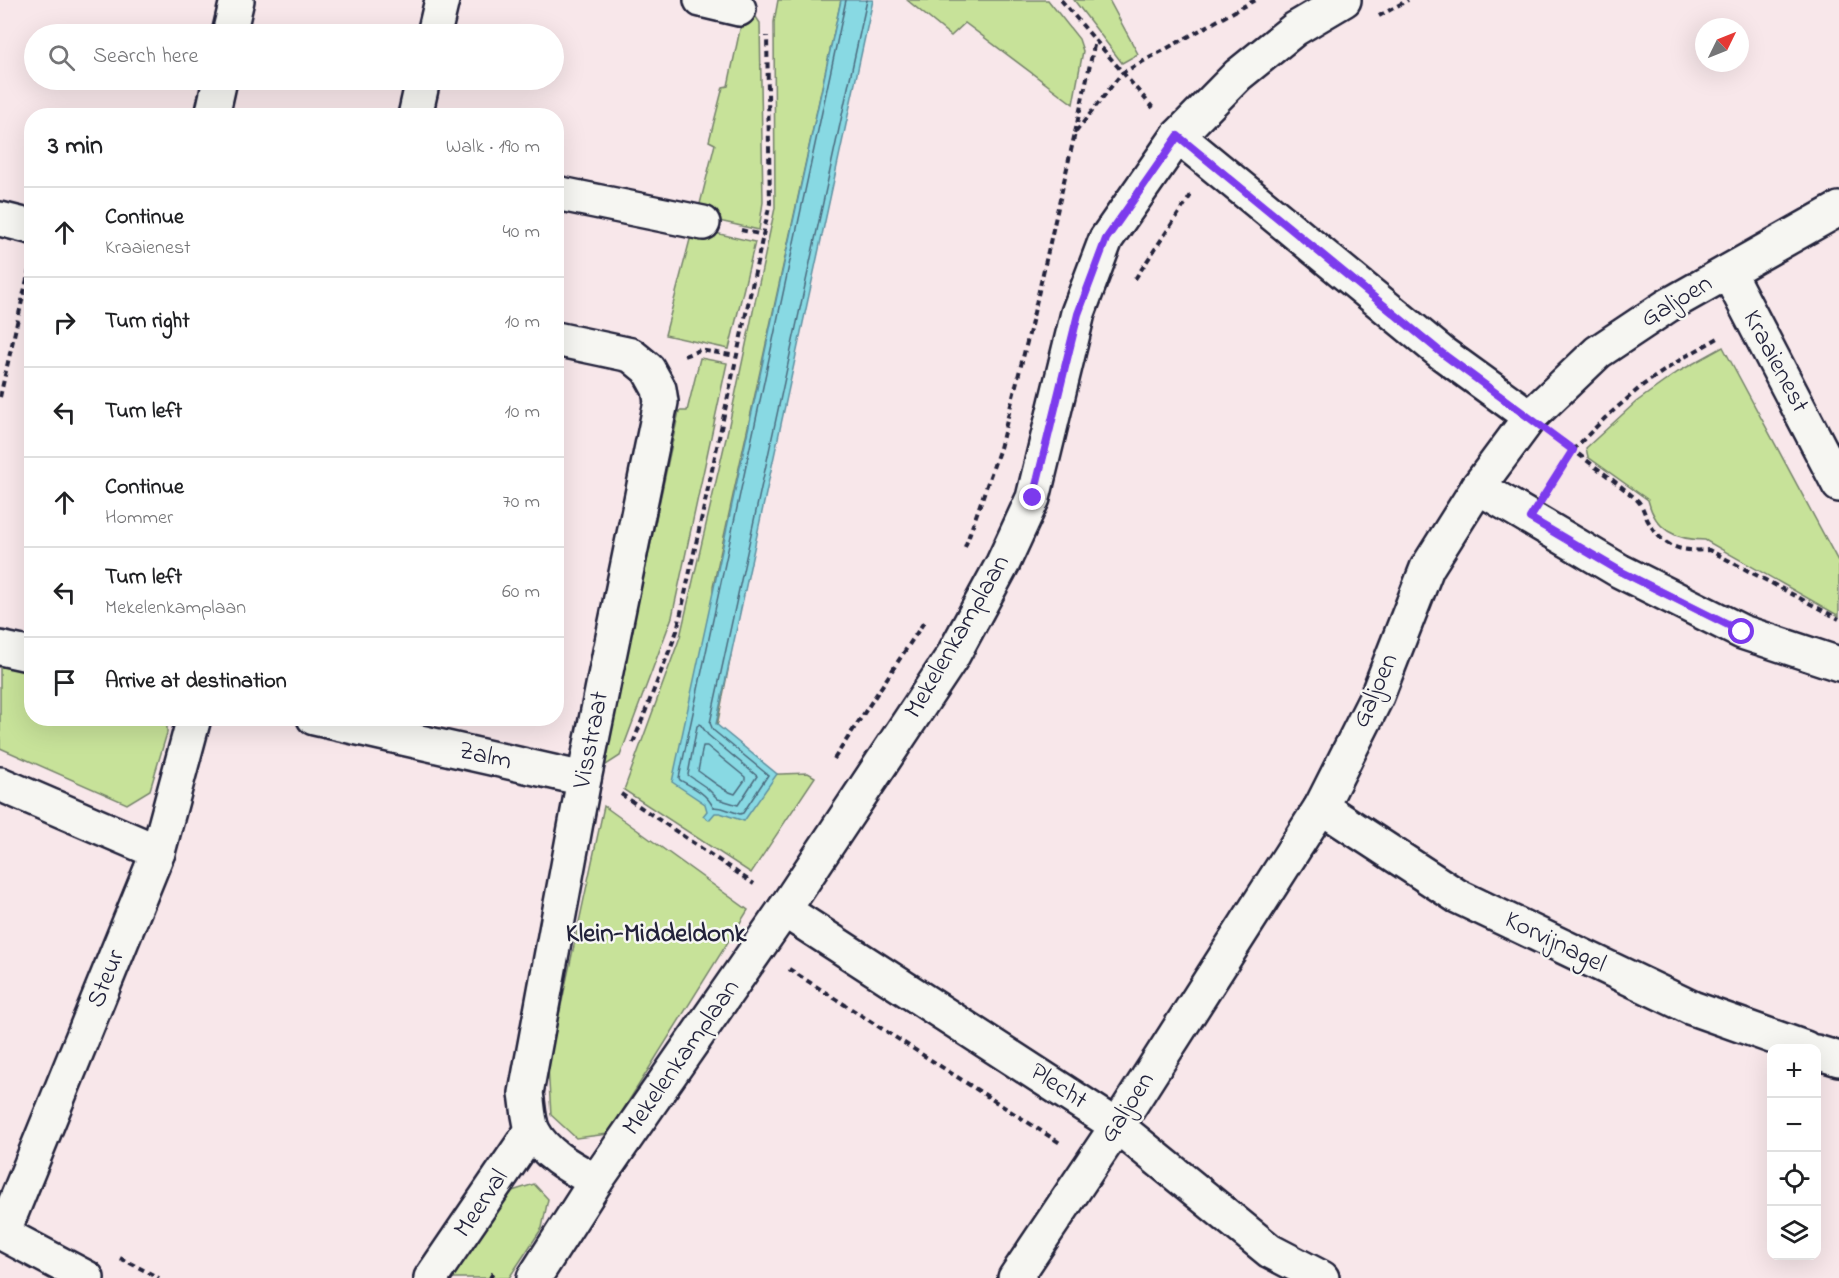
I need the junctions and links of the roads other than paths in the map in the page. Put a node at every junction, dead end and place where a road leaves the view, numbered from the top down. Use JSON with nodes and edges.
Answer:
{"nodes":[{"id":1,"x":237,"y":0,"type":"edge"},
{"id":2,"x":442,"y":0,"type":"edge"},
{"id":3,"x":701,"y":0,"type":"edge"},
{"id":4,"x":1344,"y":0,"type":"edge"},
{"id":5,"x":739,"y":9,"type":"dead end"},
{"id":6,"x":231,"y":24,"type":"edge"},
{"id":7,"x":436,"y":24,"type":"edge"},
{"id":8,"x":218,"y":90,"type":"edge"},
{"id":9,"x":421,"y":90,"type":"edge"},
{"id":10,"x":214,"y":108,"type":"edge"},
{"id":11,"x":417,"y":108,"type":"edge"},
{"id":12,"x":1178,"y":136,"type":"junction"},
{"id":13,"x":564,"y":195,"type":"edge"},
{"id":14,"x":1839,"y":209,"type":"edge"},
{"id":15,"x":0,"y":219,"type":"edge"},
{"id":16,"x":703,"y":223,"type":"dead end"},
{"id":17,"x":24,"y":225,"type":"edge"},
{"id":18,"x":1728,"y":272,"type":"junction"},
{"id":19,"x":564,"y":341,"type":"edge"},
{"id":20,"x":1530,"y":417,"type":"junction"},
{"id":21,"x":1839,"y":484,"type":"edge"},
{"id":22,"x":1478,"y":487,"type":"junction"},
{"id":23,"x":0,"y":648,"type":"edge"},
{"id":24,"x":24,"y":653,"type":"edge"},
{"id":25,"x":1839,"y":664,"type":"edge"},
{"id":26,"x":192,"y":726,"type":"edge"},
{"id":27,"x":349,"y":726,"type":"edge"},
{"id":28,"x":584,"y":779,"type":"junction"},
{"id":29,"x":0,"y":784,"type":"edge"},
{"id":30,"x":1320,"y":807,"type":"junction"},
{"id":31,"x":158,"y":852,"type":"junction"},
{"id":32,"x":784,"y":909,"type":"junction"},
{"id":33,"x":1794,"y":1044,"type":"edge"},
{"id":34,"x":1821,"y":1054,"type":"edge"},
{"id":35,"x":1839,"y":1059,"type":"edge"},
{"id":36,"x":1117,"y":1126,"type":"junction"},
{"id":37,"x":532,"y":1130,"type":"junction"},
{"id":38,"x":596,"y":1181,"type":"junction"},
{"id":39,"x":2,"y":1233,"type":"edge"},
{"id":40,"x":87,"y":1278,"type":"edge"},
{"id":41,"x":431,"y":1278,"type":"edge"},
{"id":42,"x":534,"y":1278,"type":"edge"},
{"id":43,"x":1015,"y":1278,"type":"edge"},
{"id":44,"x":1322,"y":1278,"type":"edge"}],
"edges":[{"from":1,"to":6,"type":"street"},
{"from":2,"to":7,"type":"street"},
{"from":3,"to":5,"type":"street"},
{"from":4,"to":12,"type":"street","name":"Mekelenkamplaan"},
{"from":8,"to":10,"type":"street"},
{"from":9,"to":11,"type":"street"},
{"from":12,"to":20,"type":"street"},
{"from":12,"to":32,"type":"street","name":"Mekelenkamplaan"},
{"from":13,"to":16,"type":"street"},
{"from":14,"to":18,"type":"street","name":"Galjoen"},
{"from":15,"to":17,"type":"street"},
{"from":18,"to":20,"type":"street","name":"Galjoen"},
{"from":18,"to":21,"type":"street","name":"Kraaienest"},
{"from":19,"to":28,"type":"street","name":"Visstraat"},
{"from":20,"to":22,"type":"street","name":"Galjoen"},
{"from":22,"to":25,"type":"street"},
{"from":22,"to":30,"type":"street","name":"Galjoen"},
{"from":23,"to":24,"type":"street"},
{"from":26,"to":31,"type":"street","name":"Steur"},
{"from":27,"to":28,"type":"street","name":"Zalm"},
{"from":28,"to":37,"type":"street","name":"Visstraat"},
{"from":29,"to":31,"type":"street"},
{"from":30,"to":33,"type":"street","name":"Korvijnagel"},
{"from":30,"to":36,"type":"street","name":"Galjoen"},
{"from":31,"to":39,"type":"street","name":"Steur"},
{"from":32,"to":36,"type":"street","name":"Plecht"},
{"from":32,"to":38,"type":"street","name":"Mekelenkamplaan"},
{"from":34,"to":35,"type":"street"},
{"from":36,"to":43,"type":"street","name":"Galjoen"},
{"from":36,"to":44,"type":"street","name":"Plecht"},
{"from":37,"to":38,"type":"street"},
{"from":37,"to":41,"type":"street","name":"Meerval"},
{"from":38,"to":42,"type":"street","name":"Mekelenkamplaan"},
{"from":39,"to":40,"type":"street"}]}
